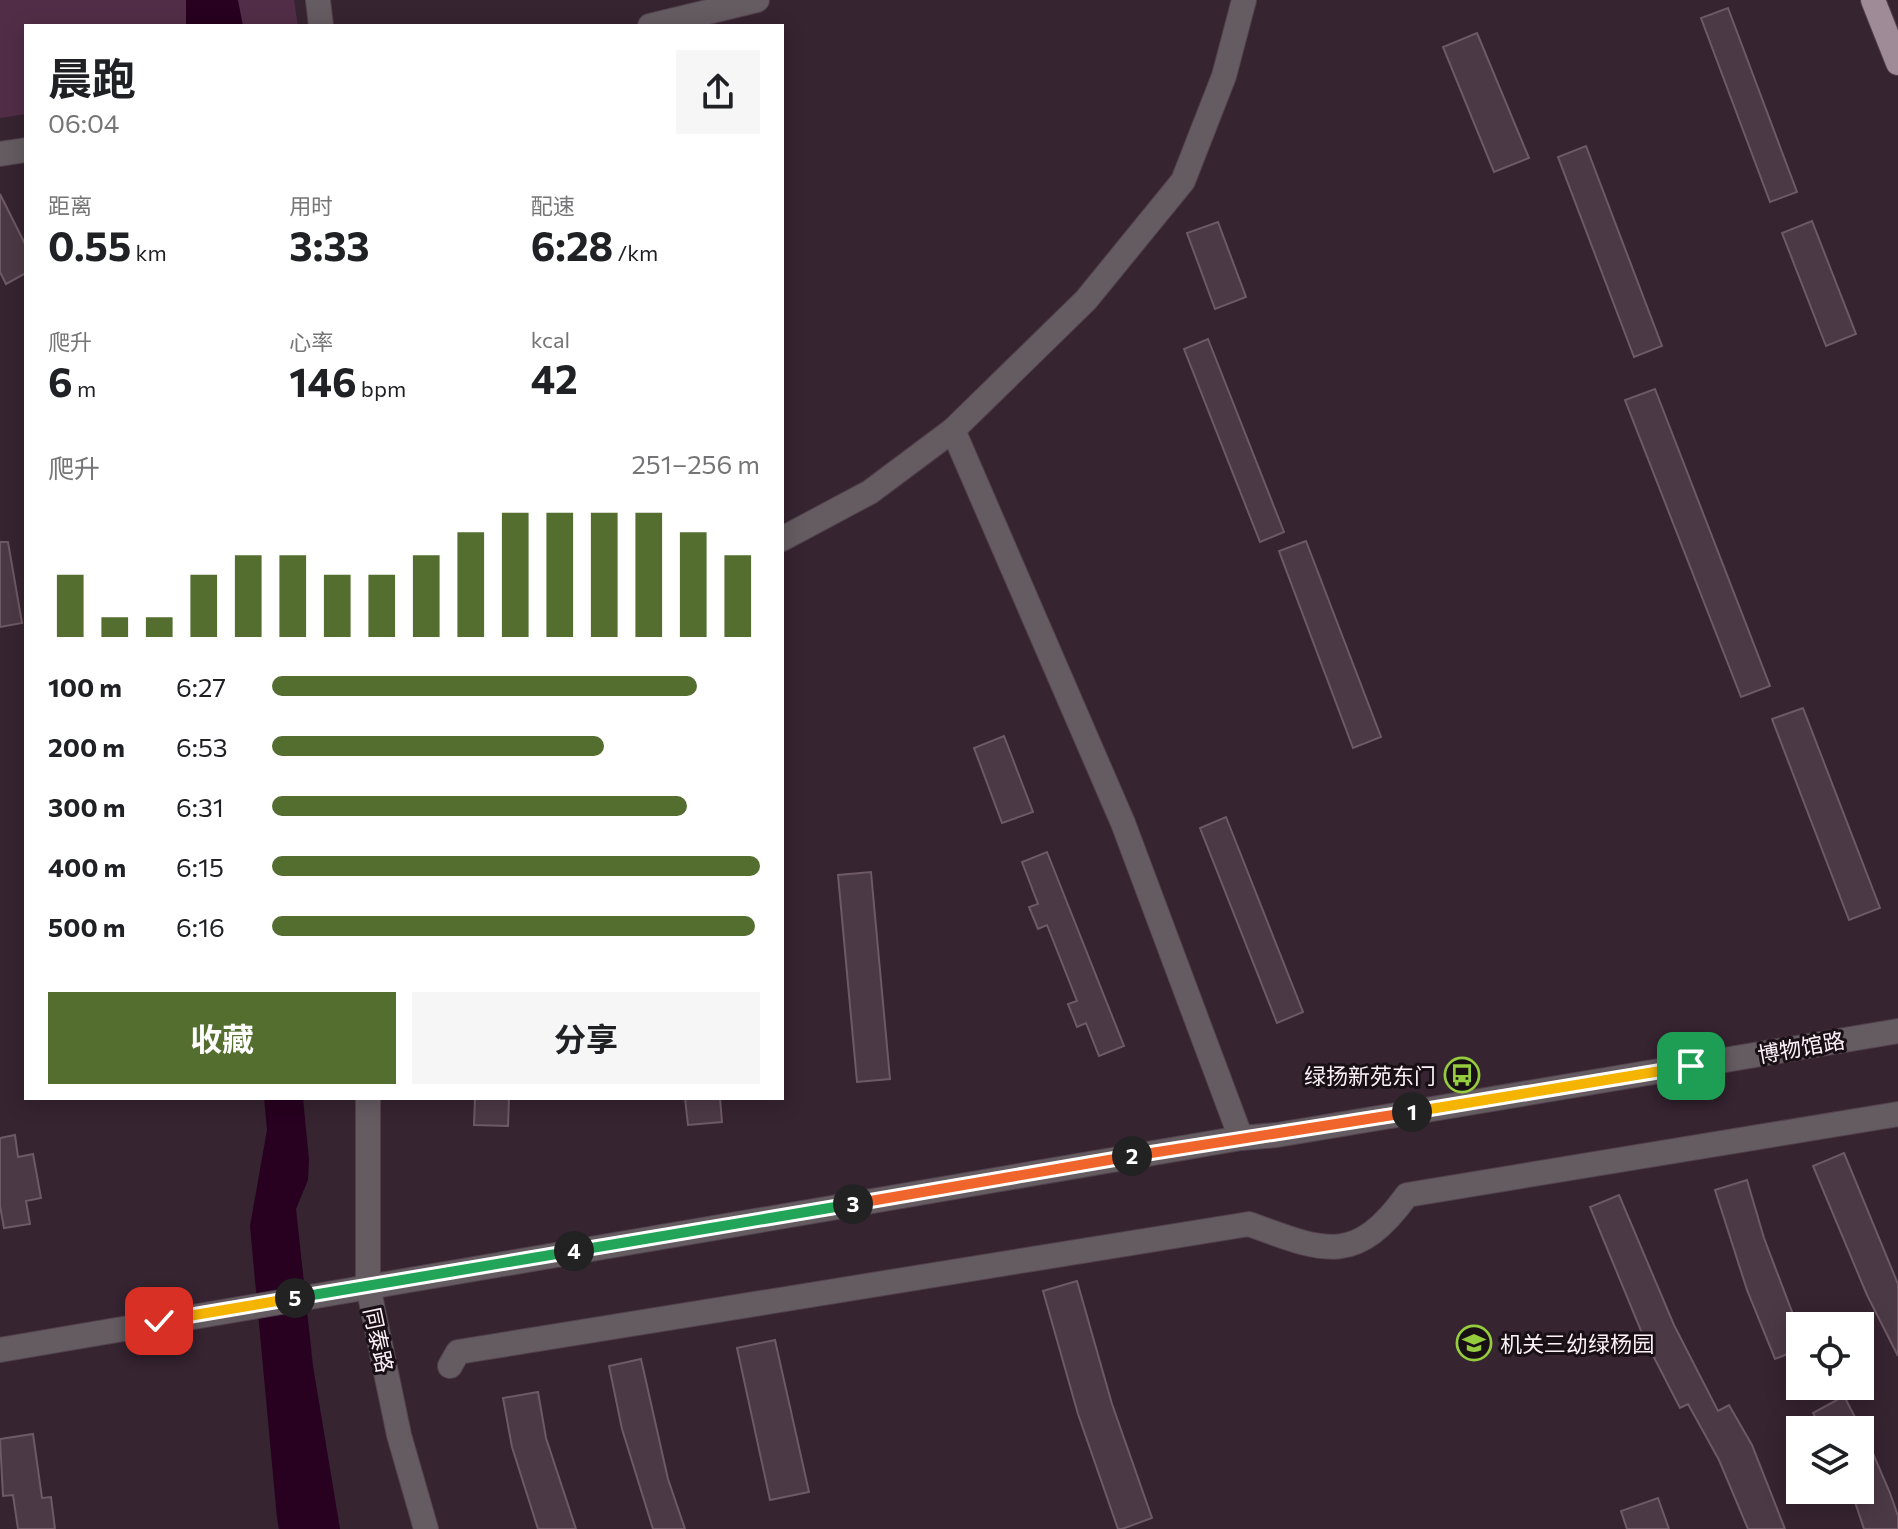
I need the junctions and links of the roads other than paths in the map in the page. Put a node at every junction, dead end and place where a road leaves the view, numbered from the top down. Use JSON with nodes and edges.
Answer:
{"nodes":[{"id":1,"x":318,"y":0,"type":"edge"},
{"id":2,"x":757,"y":0,"type":"edge"},
{"id":3,"x":1244,"y":0,"type":"edge"},
{"id":4,"x":1873,"y":0,"type":"edge"},
{"id":5,"x":321,"y":24,"type":"edge"},
{"id":6,"x":658,"y":24,"type":"edge"},
{"id":7,"x":1898,"y":63,"type":"edge"},
{"id":8,"x":24,"y":150,"type":"edge"},
{"id":9,"x":0,"y":154,"type":"edge"},
{"id":10,"x":953,"y":430,"type":"junction"},
{"id":11,"x":784,"y":538,"type":"edge"},
{"id":12,"x":1898,"y":1031,"type":"edge"},
{"id":13,"x":368,"y":1100,"type":"edge"},
{"id":14,"x":1898,"y":1114,"type":"edge"},
{"id":15,"x":1241,"y":1138,"type":"junction"},
{"id":16,"x":368,"y":1286,"type":"junction"},
{"id":17,"x":0,"y":1350,"type":"edge"},
{"id":18,"x":450,"y":1366,"type":"dead end"},
{"id":19,"x":426,"y":1529,"type":"edge"}],
"edges":[{"from":1,"to":5,"type":"street"},
{"from":2,"to":6,"type":"street"},
{"from":3,"to":10,"type":"street"},
{"from":4,"to":7,"type":"main road"},
{"from":8,"to":9,"type":"street"},
{"from":10,"to":11,"type":"street"},
{"from":10,"to":15,"type":"street"},
{"from":12,"to":15,"type":"street","name":"博物馆路"},
{"from":13,"to":16,"type":"street","name":"同泰路"},
{"from":14,"to":18,"type":"street"},
{"from":15,"to":16,"type":"street","name":"博物馆路"},
{"from":16,"to":17,"type":"street","name":"博物馆路"},
{"from":16,"to":19,"type":"street","name":"同泰路"}]}
